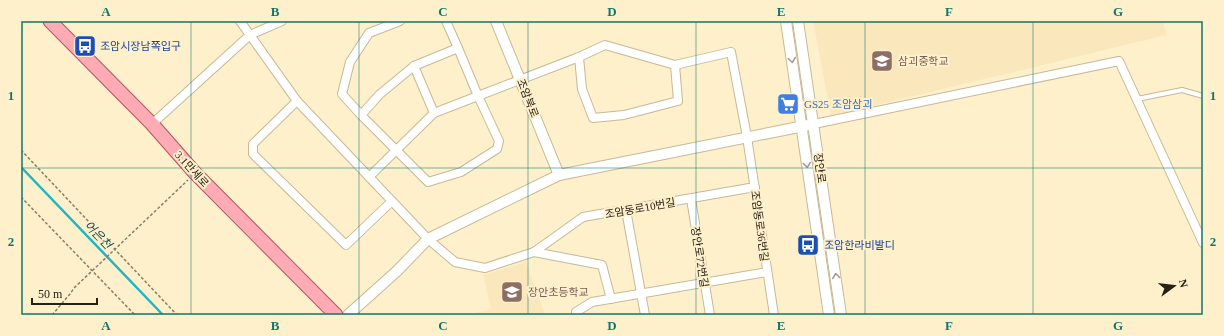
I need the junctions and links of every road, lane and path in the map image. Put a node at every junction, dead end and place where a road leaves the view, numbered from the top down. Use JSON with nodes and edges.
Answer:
{"nodes":[{"id":1,"x":240,"y":21,"type":"edge"},
{"id":2,"x":282,"y":21,"type":"edge"},
{"id":3,"x":400,"y":21,"type":"edge"},
{"id":4,"x":446,"y":21,"type":"edge"},
{"id":5,"x":496,"y":21,"type":"edge"},
{"id":6,"x":786,"y":21,"type":"edge"},
{"id":7,"x":798,"y":21,"type":"edge"},
{"id":8,"x":53,"y":22,"type":"edge"},
{"id":9,"x":250,"y":35,"type":"junction"},
{"id":10,"x":458,"y":48,"type":"junction"},
{"id":11,"x":579,"y":58,"type":"junction"},
{"id":12,"x":675,"y":65,"type":"junction"},
{"id":13,"x":414,"y":66,"type":"junction"},
{"id":14,"x":520,"y":80,"type":"junction"},
{"id":15,"x":478,"y":96,"type":"junction"},
{"id":16,"x":1203,"y":96,"type":"edge"},
{"id":17,"x":1137,"y":99,"type":"junction"},
{"id":18,"x":297,"y":101,"type":"junction"},
{"id":19,"x":434,"y":113,"type":"junction"},
{"id":20,"x":361,"y":115,"type":"junction"},
{"id":21,"x":152,"y":124,"type":"junction"},
{"id":22,"x":814,"y":124,"type":"junction"},
{"id":23,"x":801,"y":126,"type":"junction"},
{"id":24,"x":747,"y":137,"type":"junction"},
{"id":25,"x":21,"y":150,"type":"edge"},
{"id":26,"x":397,"y":151,"type":"junction"},
{"id":27,"x":195,"y":173,"type":"junction"},
{"id":28,"x":559,"y":175,"type":"junction"},
{"id":29,"x":369,"y":177,"type":"junction"},
{"id":30,"x":755,"y":188,"type":"junction"},
{"id":31,"x":21,"y":197,"type":"edge"},
{"id":32,"x":690,"y":199,"type":"junction"},
{"id":33,"x":392,"y":201,"type":"junction"},
{"id":34,"x":626,"y":210,"type":"junction"},
{"id":35,"x":428,"y":239,"type":"junction"},
{"id":36,"x":1203,"y":242,"type":"edge"},
{"id":37,"x":115,"y":249,"type":"junction"},
{"id":38,"x":534,"y":252,"type":"junction"},
{"id":39,"x":92,"y":271,"type":"junction"},
{"id":40,"x":767,"y":272,"type":"junction"},
{"id":41,"x":704,"y":283,"type":"junction"},
{"id":42,"x":640,"y":294,"type":"junction"},
{"id":43,"x":611,"y":299,"type":"junction"},
{"id":44,"x":52,"y":315,"type":"edge"},
{"id":45,"x":135,"y":315,"type":"edge"},
{"id":46,"x":177,"y":315,"type":"edge"},
{"id":47,"x":336,"y":315,"type":"edge"},
{"id":48,"x":348,"y":315,"type":"edge"},
{"id":49,"x":577,"y":315,"type":"edge"},
{"id":50,"x":645,"y":315,"type":"edge"},
{"id":51,"x":710,"y":315,"type":"edge"},
{"id":52,"x":774,"y":315,"type":"edge"},
{"id":53,"x":829,"y":315,"type":"edge"},
{"id":54,"x":841,"y":315,"type":"edge"}],
"edges":[{"from":1,"to":9,"type":"street","name":"조암동로10번길"},
{"from":2,"to":9,"type":"street"},
{"from":3,"to":20,"type":"street"},
{"from":4,"to":10,"type":"street"},
{"from":5,"to":14,"type":"street","name":"조암북로"},
{"from":6,"to":23,"type":"street","name":"장안로","one_way":true},
{"from":7,"to":22,"type":"street","name":"장안로"},
{"from":8,"to":21,"type":"main road","name":"3.1만세로"},
{"from":9,"to":18,"type":"street","name":"조암동로10번길"},
{"from":9,"to":21,"type":"street"},
{"from":10,"to":13,"type":"street"},
{"from":10,"to":15,"type":"street"},
{"from":11,"to":12,"type":"street"},
{"from":11,"to":12,"type":"street"},
{"from":11,"to":14,"type":"street"},
{"from":12,"to":24,"type":"street","name":"조암동로36번길"},
{"from":13,"to":19,"type":"street"},
{"from":13,"to":20,"type":"street"},
{"from":14,"to":15,"type":"street"},
{"from":14,"to":28,"type":"street","name":"조암북로"},
{"from":15,"to":19,"type":"street"},
{"from":15,"to":26,"type":"street"},
{"from":16,"to":17,"type":"lane"},
{"from":17,"to":22,"type":"street"},
{"from":17,"to":36,"type":"street"},
{"from":18,"to":29,"type":"street","name":"조암동로10번길"},
{"from":18,"to":33,"type":"street"},
{"from":19,"to":26,"type":"street"},
{"from":20,"to":26,"type":"street"},
{"from":21,"to":27,"type":"main road","name":"3.1만세로"},
{"from":22,"to":23,"type":"street"},
{"from":54,"to":22,"type":"street","name":"장안로","one_way":true},
{"from":23,"to":24,"type":"street"},
{"from":23,"to":53,"type":"street","name":"장안로","one_way":true},
{"from":24,"to":28,"type":"street"},
{"from":24,"to":30,"type":"street","name":"조암동로36번길"},
{"from":25,"to":37,"type":"path"},
{"from":26,"to":29,"type":"street"},
{"from":27,"to":37,"type":"path"},
{"from":27,"to":47,"type":"main road","name":"3.1만세로"},
{"from":28,"to":35,"type":"street"},
{"from":29,"to":33,"type":"street","name":"조암동로10번길"},
{"from":30,"to":32,"type":"street","name":"조암동로10번길"},
{"from":30,"to":40,"type":"street","name":"조암동로36번길"},
{"from":31,"to":39,"type":"path"},
{"from":32,"to":34,"type":"street","name":"조암동로10번길"},
{"from":32,"to":41,"type":"street","name":"장안로72번길"},
{"from":33,"to":35,"type":"street","name":"조암동로10번길"},
{"from":34,"to":38,"type":"street","name":"조암동로10번길"},
{"from":34,"to":42,"type":"street"},
{"from":35,"to":38,"type":"street","name":"조암동로10번길"},
{"from":35,"to":48,"type":"street"},
{"from":37,"to":39,"type":"path"},
{"from":37,"to":46,"type":"path"},
{"from":38,"to":43,"type":"street","name":"조암동로10번길"},
{"from":39,"to":44,"type":"path"},
{"from":39,"to":45,"type":"path"},
{"from":40,"to":41,"type":"street"},
{"from":40,"to":52,"type":"street","name":"조암동로36번길"},
{"from":41,"to":42,"type":"street"},
{"from":41,"to":51,"type":"street","name":"장안로72번길"},
{"from":42,"to":43,"type":"street"},
{"from":42,"to":50,"type":"street"},
{"from":43,"to":49,"type":"street"}]}
